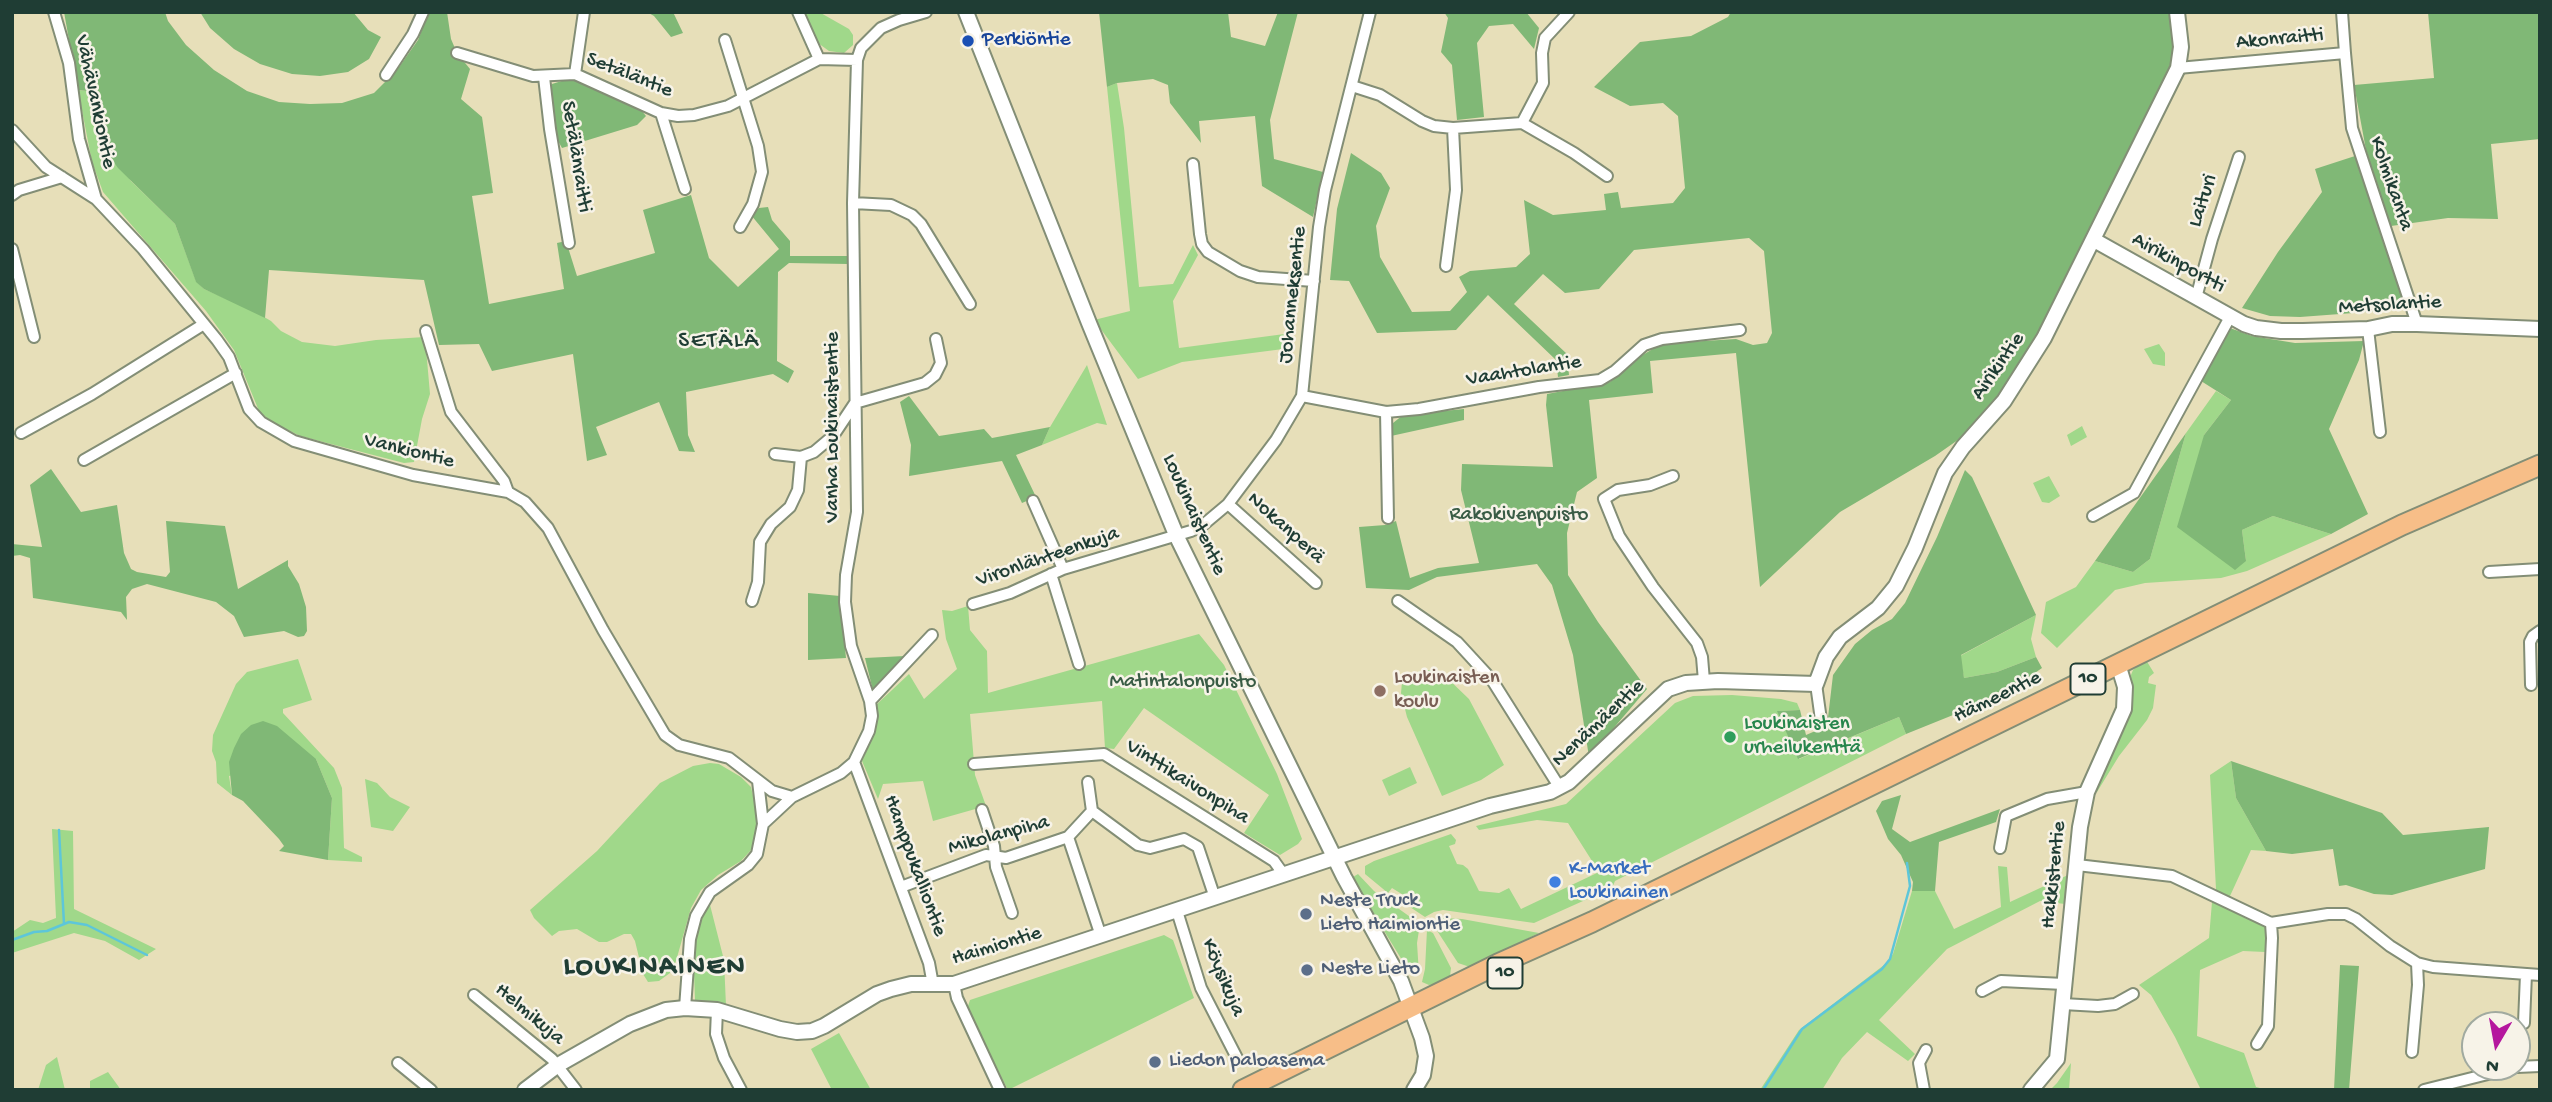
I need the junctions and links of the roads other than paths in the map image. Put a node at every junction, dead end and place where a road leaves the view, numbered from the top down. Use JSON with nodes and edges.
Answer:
{"nodes":[{"id":1,"x":54,"y":12,"type":"edge"},
{"id":2,"x":423,"y":12,"type":"edge"},
{"id":3,"x":584,"y":12,"type":"edge"},
{"id":4,"x":798,"y":12,"type":"edge"},
{"id":5,"x":926,"y":12,"type":"edge"},
{"id":6,"x":966,"y":12,"type":"edge"},
{"id":7,"x":1370,"y":12,"type":"edge"},
{"id":8,"x":1569,"y":12,"type":"edge"},
{"id":9,"x":2178,"y":12,"type":"edge"},
{"id":10,"x":2342,"y":12,"type":"edge"},
{"id":11,"x":724,"y":40,"type":"dead end"},
{"id":12,"x":457,"y":53,"type":"dead end"},
{"id":13,"x":2346,"y":53,"type":"junction"},
{"id":14,"x":819,"y":59,"type":"junction"},
{"id":15,"x":856,"y":60,"type":"junction"},
{"id":16,"x":2178,"y":68,"type":"junction"},
{"id":17,"x":575,"y":74,"type":"junction"},
{"id":18,"x":386,"y":75,"type":"dead end"},
{"id":19,"x":544,"y":77,"type":"junction"},
{"id":20,"x":1352,"y":86,"type":"junction"},
{"id":21,"x":745,"y":99,"type":"junction"},
{"id":22,"x":662,"y":113,"type":"junction"},
{"id":23,"x":1522,"y":123,"type":"junction"},
{"id":24,"x":1453,"y":128,"type":"junction"},
{"id":25,"x":12,"y":130,"type":"edge"},
{"id":26,"x":2239,"y":157,"type":"dead end"},
{"id":27,"x":1193,"y":164,"type":"dead end"},
{"id":28,"x":1607,"y":176,"type":"dead end"},
{"id":29,"x":62,"y":177,"type":"junction"},
{"id":30,"x":685,"y":189,"type":"dead end"},
{"id":31,"x":12,"y":195,"type":"edge"},
{"id":32,"x":96,"y":200,"type":"junction"},
{"id":33,"x":853,"y":203,"type":"junction"},
{"id":34,"x":740,"y":227,"type":"dead end"},
{"id":35,"x":2094,"y":240,"type":"junction"},
{"id":36,"x":569,"y":243,"type":"dead end"},
{"id":37,"x":12,"y":249,"type":"edge"},
{"id":38,"x":1446,"y":266,"type":"dead end"},
{"id":39,"x":1314,"y":281,"type":"junction"},
{"id":40,"x":2196,"y":298,"type":"junction"},
{"id":41,"x":970,"y":304,"type":"dead end"},
{"id":42,"x":2237,"y":321,"type":"junction"},
{"id":43,"x":204,"y":324,"type":"junction"},
{"id":44,"x":2417,"y":324,"type":"junction"},
{"id":45,"x":2368,"y":329,"type":"junction"},
{"id":46,"x":2540,"y":329,"type":"edge"},
{"id":47,"x":1740,"y":330,"type":"dead end"},
{"id":48,"x":426,"y":331,"type":"dead end"},
{"id":49,"x":34,"y":337,"type":"dead end"},
{"id":50,"x":936,"y":339,"type":"dead end"},
{"id":51,"x":236,"y":373,"type":"junction"},
{"id":52,"x":1302,"y":396,"type":"junction"},
{"id":53,"x":855,"y":403,"type":"junction"},
{"id":54,"x":1386,"y":412,"type":"junction"},
{"id":55,"x":2380,"y":432,"type":"dead end"},
{"id":56,"x":22,"y":433,"type":"dead end"},
{"id":57,"x":775,"y":454,"type":"dead end"},
{"id":58,"x":801,"y":457,"type":"junction"},
{"id":59,"x":84,"y":460,"type":"dead end"},
{"id":60,"x":2540,"y":465,"type":"edge"},
{"id":61,"x":1673,"y":475,"type":"dead end"},
{"id":62,"x":509,"y":492,"type":"junction"},
{"id":63,"x":1033,"y":501,"type":"dead end"},
{"id":64,"x":1228,"y":504,"type":"junction"},
{"id":65,"x":2094,"y":516,"type":"dead end"},
{"id":66,"x":1388,"y":518,"type":"dead end"},
{"id":67,"x":1177,"y":537,"type":"junction"},
{"id":68,"x":1063,"y":569,"type":"junction"},
{"id":69,"x":2540,"y":569,"type":"edge"},
{"id":70,"x":2489,"y":572,"type":"dead end"},
{"id":71,"x":1051,"y":574,"type":"junction"},
{"id":72,"x":1316,"y":583,"type":"dead end"},
{"id":73,"x":752,"y":601,"type":"dead end"},
{"id":74,"x":1398,"y":601,"type":"dead end"},
{"id":75,"x":973,"y":604,"type":"dead end"},
{"id":76,"x":2540,"y":631,"type":"edge"},
{"id":77,"x":932,"y":635,"type":"dead end"},
{"id":78,"x":1080,"y":664,"type":"dead end"},
{"id":79,"x":2118,"y":664,"type":"junction"},
{"id":80,"x":1704,"y":681,"type":"junction"},
{"id":81,"x":1816,"y":684,"type":"junction"},
{"id":82,"x":2530,"y":685,"type":"dead end"},
{"id":83,"x":870,"y":701,"type":"junction"},
{"id":84,"x":1821,"y":720,"type":"dead end"},
{"id":85,"x":854,"y":762,"type":"junction"},
{"id":86,"x":974,"y":764,"type":"dead end"},
{"id":87,"x":758,"y":781,"type":"junction"},
{"id":88,"x":1088,"y":782,"type":"dead end"},
{"id":89,"x":1560,"y":788,"type":"junction"},
{"id":90,"x":2087,"y":792,"type":"junction"},
{"id":91,"x":792,"y":797,"type":"junction"},
{"id":92,"x":982,"y":810,"type":"dead end"},
{"id":93,"x":1092,"y":811,"type":"junction"},
{"id":94,"x":763,"y":824,"type":"junction"},
{"id":95,"x":1068,"y":837,"type":"junction"},
{"id":96,"x":2000,"y":848,"type":"dead end"},
{"id":97,"x":996,"y":856,"type":"junction"},
{"id":98,"x":1335,"y":857,"type":"junction"},
{"id":99,"x":2077,"y":865,"type":"junction"},
{"id":100,"x":1284,"y":875,"type":"junction"},
{"id":101,"x":901,"y":887,"type":"junction"},
{"id":102,"x":1215,"y":898,"type":"junction"},
{"id":103,"x":1177,"y":911,"type":"junction"},
{"id":104,"x":1012,"y":913,"type":"dead end"},
{"id":105,"x":2271,"y":923,"type":"junction"},
{"id":106,"x":1101,"y":936,"type":"junction"},
{"id":107,"x":2417,"y":963,"type":"junction"},
{"id":108,"x":2526,"y":974,"type":"junction"},
{"id":109,"x":2540,"y":975,"type":"edge"},
{"id":110,"x":954,"y":984,"type":"junction"},
{"id":111,"x":2064,"y":984,"type":"junction"},
{"id":112,"x":933,"y":985,"type":"junction"},
{"id":113,"x":1982,"y":990,"type":"dead end"},
{"id":114,"x":2133,"y":994,"type":"dead end"},
{"id":115,"x":474,"y":995,"type":"dead end"},
{"id":116,"x":2063,"y":1004,"type":"junction"},
{"id":117,"x":685,"y":1008,"type":"junction"},
{"id":118,"x":717,"y":1010,"type":"junction"},
{"id":119,"x":2524,"y":1011,"type":"edge"},
{"id":120,"x":1413,"y":1014,"type":"junction"},
{"id":121,"x":2257,"y":1044,"type":"dead end"},
{"id":122,"x":1926,"y":1050,"type":"dead end"},
{"id":123,"x":2412,"y":1052,"type":"dead end"},
{"id":124,"x":1237,"y":1059,"type":"dead end"},
{"id":125,"x":398,"y":1063,"type":"dead end"},
{"id":126,"x":558,"y":1065,"type":"junction"},
{"id":127,"x":2462,"y":1081,"type":"edge"},
{"id":128,"x":2035,"y":1088,"type":"edge"},
{"id":129,"x":2431,"y":1089,"type":"edge"},
{"id":130,"x":432,"y":1090,"type":"edge"},
{"id":131,"x":526,"y":1090,"type":"edge"},
{"id":132,"x":576,"y":1090,"type":"edge"},
{"id":133,"x":741,"y":1090,"type":"edge"},
{"id":134,"x":1000,"y":1090,"type":"edge"},
{"id":135,"x":1243,"y":1090,"type":"edge"},
{"id":136,"x":1265,"y":1090,"type":"edge"},
{"id":137,"x":1414,"y":1090,"type":"edge"},
{"id":138,"x":1924,"y":1090,"type":"edge"}],
"edges":[{"from":1,"to":32,"type":"street","name":"Vähävankiontie"},
{"from":2,"to":18,"type":"street"},
{"from":3,"to":17,"type":"street"},
{"from":4,"to":14,"type":"street"},
{"from":5,"to":15,"type":"street"},
{"from":6,"to":67,"type":"street","name":"Loukinaistentie"},
{"from":7,"to":20,"type":"street","name":"Johanneksentie"},
{"from":8,"to":23,"type":"street"},
{"from":9,"to":16,"type":"street","name":"Airikintie"},
{"from":10,"to":13,"type":"street","name":"Akonraitti"},
{"from":11,"to":21,"type":"street"},
{"from":12,"to":19,"type":"street","name":"Setäläntie"},
{"from":13,"to":16,"type":"street","name":"Akonraitti"},
{"from":13,"to":44,"type":"street","name":"Kolmikanta"},
{"from":14,"to":15,"type":"street"},
{"from":14,"to":21,"type":"street","name":"Setäläntie"},
{"from":15,"to":33,"type":"street","name":"Vanha Loukinaistentie"},
{"from":16,"to":35,"type":"street","name":"Airikintie"},
{"from":17,"to":19,"type":"street","name":"Setäläntie"},
{"from":17,"to":22,"type":"street","name":"Setäläntie"},
{"from":19,"to":36,"type":"street","name":"Setälänraitti"},
{"from":20,"to":24,"type":"street"},
{"from":20,"to":39,"type":"street","name":"Johanneksentie"},
{"from":21,"to":22,"type":"street","name":"Setäläntie"},
{"from":21,"to":34,"type":"street"},
{"from":22,"to":30,"type":"street"},
{"from":23,"to":24,"type":"street"},
{"from":23,"to":28,"type":"street"},
{"from":24,"to":38,"type":"street"},
{"from":25,"to":29,"type":"street","name":"Vankiontie"},
{"from":26,"to":40,"type":"street","name":"Laituri"},
{"from":27,"to":39,"type":"street"},
{"from":29,"to":31,"type":"street"},
{"from":29,"to":32,"type":"street","name":"Vankiontie"},
{"from":32,"to":43,"type":"street","name":"Vankiontie"},
{"from":33,"to":41,"type":"street"},
{"from":33,"to":53,"type":"street","name":"Vanha Loukinaistentie"},
{"from":35,"to":40,"type":"street","name":"Airikinportti"},
{"from":35,"to":81,"type":"street","name":"Airikintie"},
{"from":37,"to":49,"type":"street"},
{"from":39,"to":52,"type":"street","name":"Johanneksentie"},
{"from":40,"to":42,"type":"street","name":"Airikinportti"},
{"from":42,"to":45,"type":"street","name":"Metsolantie"},
{"from":42,"to":65,"type":"street"},
{"from":43,"to":51,"type":"street","name":"Vankiontie"},
{"from":43,"to":56,"type":"street"},
{"from":44,"to":45,"type":"street","name":"Metsolantie"},
{"from":44,"to":46,"type":"street","name":"Metsolantie"},
{"from":45,"to":55,"type":"street"},
{"from":47,"to":54,"type":"street","name":"Vaahtolantie"},
{"from":48,"to":62,"type":"street"},
{"from":50,"to":53,"type":"street"},
{"from":51,"to":59,"type":"street"},
{"from":51,"to":62,"type":"street","name":"Vankiontie"},
{"from":52,"to":54,"type":"street","name":"Vaahtolantie"},
{"from":52,"to":64,"type":"street","name":"Johanneksentie"},
{"from":53,"to":58,"type":"street"},
{"from":53,"to":83,"type":"street","name":"Vanha Loukinaistentie"},
{"from":54,"to":66,"type":"street"},
{"from":57,"to":58,"type":"street"},
{"from":58,"to":73,"type":"street"},
{"from":60,"to":79,"type":"highway","name":"Hämeentie","number":"10"},
{"from":61,"to":80,"type":"street"},
{"from":62,"to":87,"type":"street"},
{"from":63,"to":68,"type":"street"},
{"from":64,"to":67,"type":"street","name":"Johanneksentie"},
{"from":64,"to":72,"type":"street","name":"Nokanperä"},
{"from":67,"to":68,"type":"street","name":"Vironlähteenkuja"},
{"from":67,"to":98,"type":"street","name":"Loukinaistentie"},
{"from":68,"to":71,"type":"street","name":"Vironlähteenkuja"},
{"from":69,"to":70,"type":"street"},
{"from":71,"to":75,"type":"street","name":"Vironlähteenkuja"},
{"from":71,"to":78,"type":"street"},
{"from":74,"to":89,"type":"street"},
{"from":76,"to":82,"type":"street"},
{"from":77,"to":83,"type":"street"},
{"from":79,"to":90,"type":"street","name":"Hakkistentie"},
{"from":79,"to":120,"type":"highway","name":"Hämeentie","number":"10"},
{"from":80,"to":81,"type":"street","name":"Nenämäentie"},
{"from":80,"to":89,"type":"street","name":"Nenämäentie"},
{"from":81,"to":84,"type":"street"},
{"from":83,"to":85,"type":"street","name":"Vanha Loukinaistentie"},
{"from":85,"to":91,"type":"street"},
{"from":85,"to":101,"type":"street","name":"Hamppukalliontie"},
{"from":86,"to":100,"type":"street","name":"Vinttikaivonpiha"},
{"from":87,"to":91,"type":"street"},
{"from":87,"to":94,"type":"street"},
{"from":88,"to":93,"type":"street"},
{"from":89,"to":98,"type":"street","name":"Nenämäentie"},
{"from":90,"to":96,"type":"street"},
{"from":90,"to":99,"type":"street","name":"Hakkistentie"},
{"from":91,"to":94,"type":"street"},
{"from":92,"to":97,"type":"street"},
{"from":93,"to":95,"type":"street"},
{"from":93,"to":102,"type":"street"},
{"from":94,"to":117,"type":"street"},
{"from":95,"to":97,"type":"street","name":"Mikolanpiha"},
{"from":95,"to":106,"type":"street"},
{"from":97,"to":101,"type":"street","name":"Mikolanpiha"},
{"from":97,"to":104,"type":"street"},
{"from":98,"to":100,"type":"street","name":"Haimiontie"},
{"from":98,"to":120,"type":"street","name":"Loukinaistentie"},
{"from":99,"to":105,"type":"street"},
{"from":99,"to":111,"type":"street","name":"Hakkistentie"},
{"from":100,"to":102,"type":"street","name":"Haimiontie"},
{"from":101,"to":112,"type":"street","name":"Hamppukalliontie"},
{"from":102,"to":103,"type":"street","name":"Haimiontie"},
{"from":103,"to":106,"type":"street","name":"Haimiontie"},
{"from":103,"to":124,"type":"street","name":"Köysikuja"},
{"from":105,"to":107,"type":"street"},
{"from":105,"to":121,"type":"street"},
{"from":106,"to":110,"type":"street","name":"Haimiontie"},
{"from":107,"to":108,"type":"street"},
{"from":107,"to":123,"type":"street"},
{"from":108,"to":109,"type":"street"},
{"from":108,"to":119,"type":"street"},
{"from":110,"to":112,"type":"street","name":"Haimiontie"},
{"from":110,"to":134,"type":"street"},
{"from":111,"to":113,"type":"street"},
{"from":111,"to":116,"type":"street","name":"Hakkistentie"},
{"from":112,"to":118,"type":"street","name":"Haimiontie"},
{"from":114,"to":116,"type":"street"},
{"from":115,"to":126,"type":"street","name":"Helmikuja"},
{"from":116,"to":128,"type":"street","name":"Hakkistentie"},
{"from":117,"to":118,"type":"street","name":"Haimiontie"},
{"from":117,"to":126,"type":"street","name":"Haimiontie"},
{"from":118,"to":133,"type":"street"},
{"from":120,"to":135,"type":"highway","name":"Hämeentie","number":"10"},
{"from":120,"to":136,"type":"highway","name":"Hämeentie","number":"10"},
{"from":120,"to":137,"type":"street","name":"Loukinaistentie"},
{"from":122,"to":138,"type":"street"},
{"from":125,"to":130,"type":"street"},
{"from":126,"to":131,"type":"street","name":"Haimiontie"},
{"from":126,"to":132,"type":"street","name":"Helmikuja"},
{"from":127,"to":129,"type":"street"}]}
